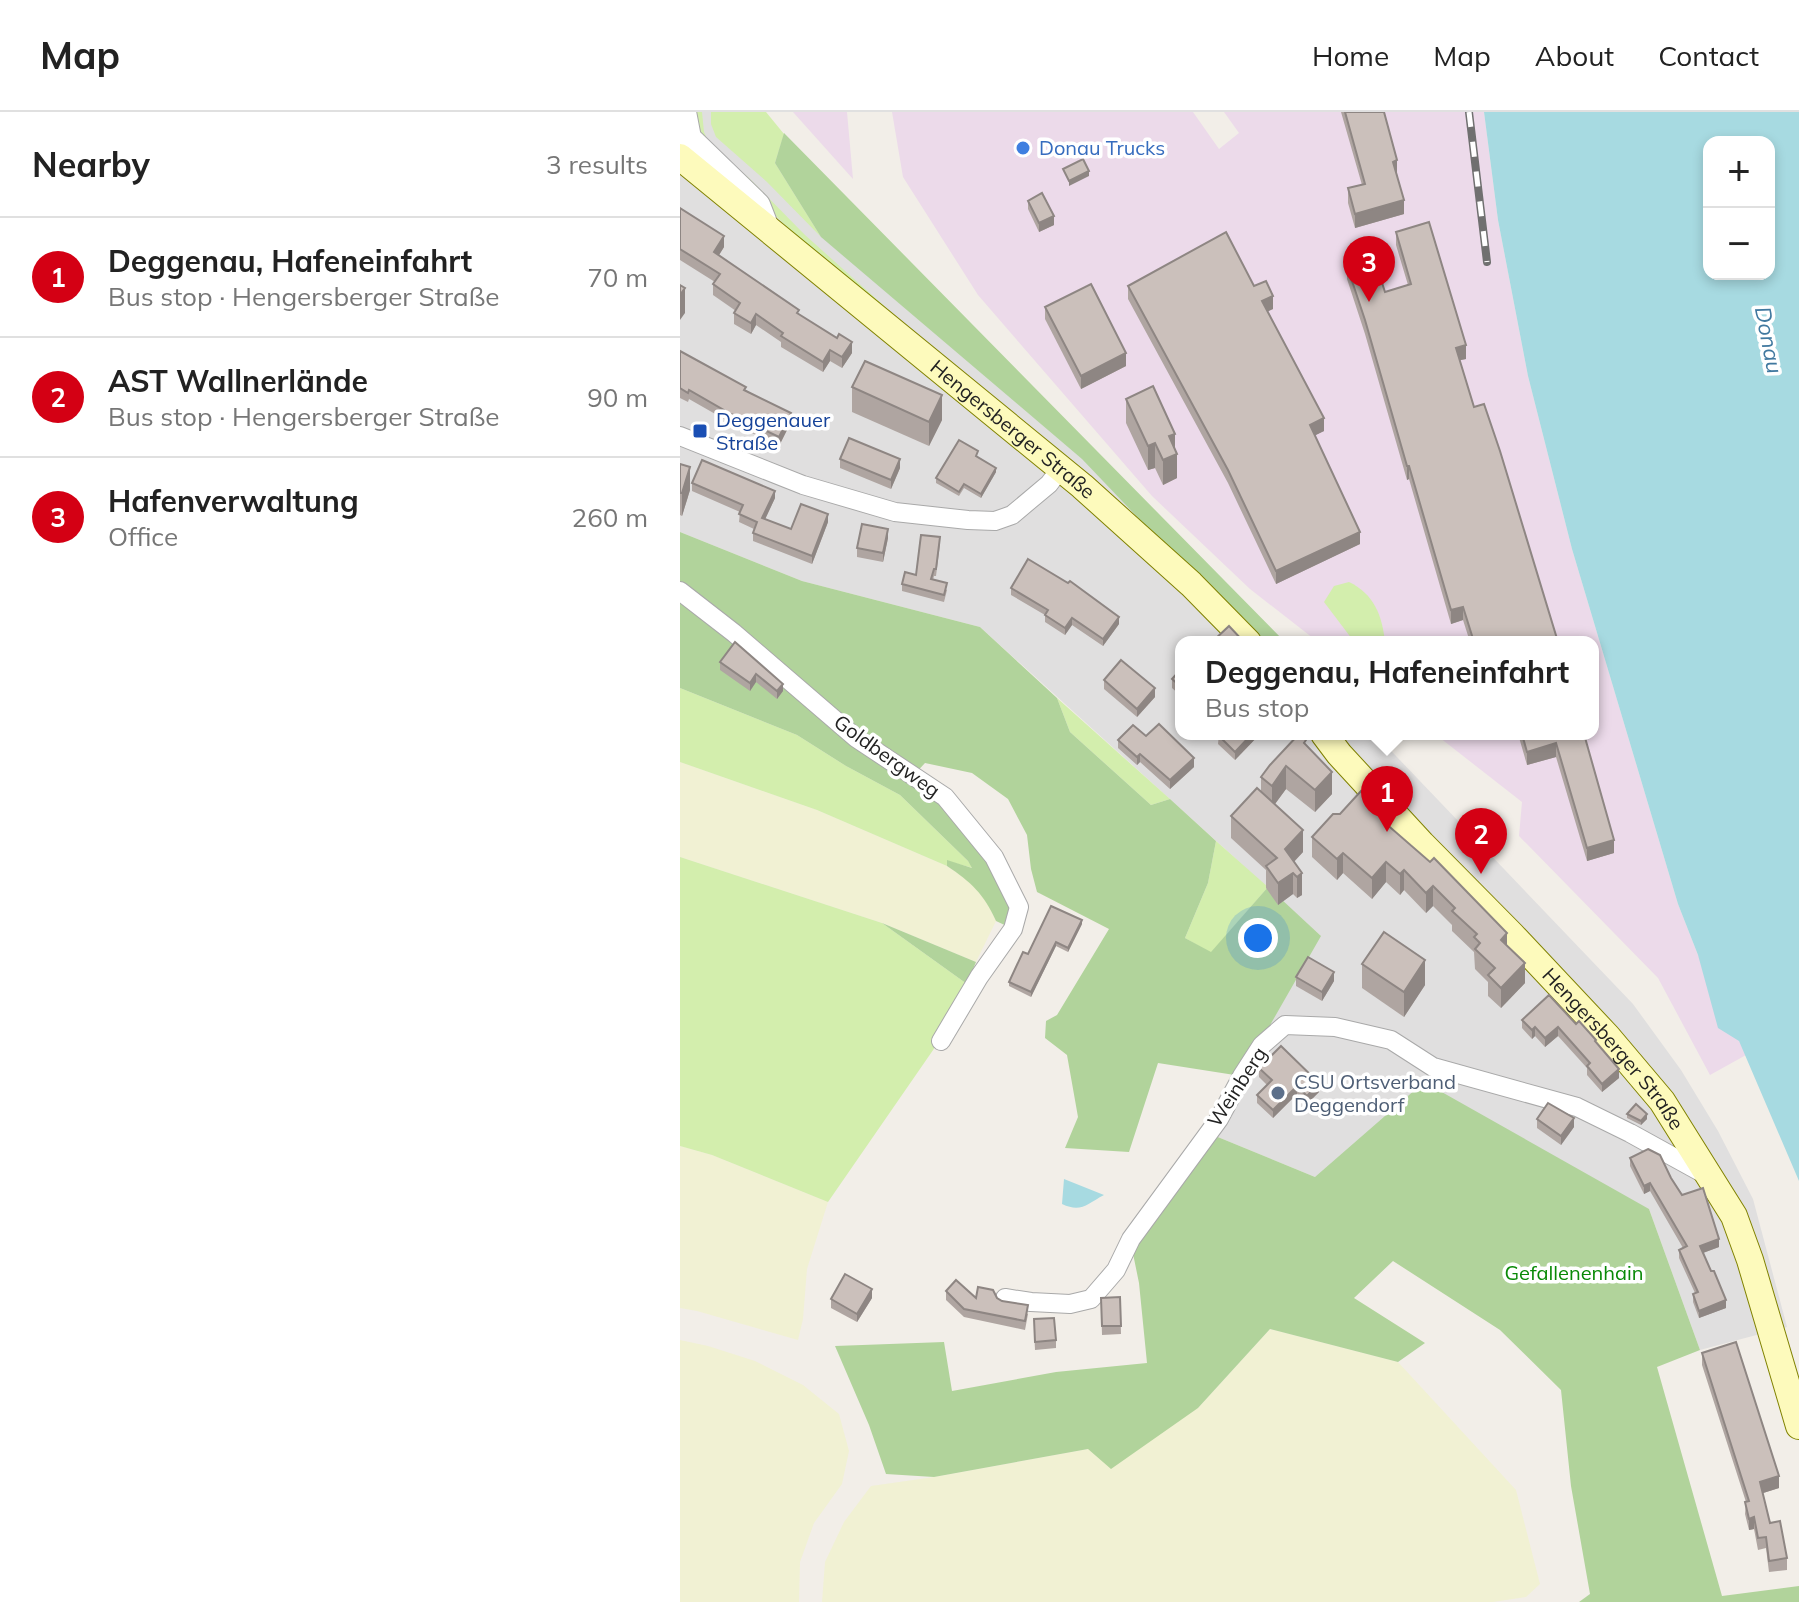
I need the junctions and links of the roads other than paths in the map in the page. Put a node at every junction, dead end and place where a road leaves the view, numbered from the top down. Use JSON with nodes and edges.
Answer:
{"nodes":[{"id":1,"x":684,"y":112,"type":"edge"},
{"id":2,"x":680,"y":157,"type":"edge"},
{"id":3,"x":767,"y":228,"type":"junction"},
{"id":4,"x":680,"y":436,"type":"edge"},
{"id":5,"x":1061,"y":468,"type":"junction"},
{"id":6,"x":680,"y":591,"type":"edge"},
{"id":7,"x":1242,"y":636,"type":"edge"},
{"id":8,"x":1328,"y":740,"type":"edge"},
{"id":9,"x":941,"y":1041,"type":"dead end"},
{"id":10,"x":1711,"y":1177,"type":"junction"},
{"id":11,"x":1005,"y":1298,"type":"edge"},
{"id":12,"x":1799,"y":1426,"type":"edge"}],
"edges":[{"from":1,"to":3,"type":"street","name":"Hengersberger Straße"},
{"from":2,"to":3,"type":"main road","name":"Hengersberger Straße"},
{"from":3,"to":5,"type":"main road","name":"Hengersberger Straße"},
{"from":4,"to":5,"type":"street"},
{"from":5,"to":7,"type":"main road","name":"Hengersberger Straße"},
{"from":6,"to":9,"type":"street","name":"Goldbergweg"},
{"from":8,"to":10,"type":"main road","name":"Hengersberger Straße"},
{"from":10,"to":11,"type":"street","name":"Weinberg"},
{"from":10,"to":12,"type":"main road","name":"Hengersberger Straße"}]}
